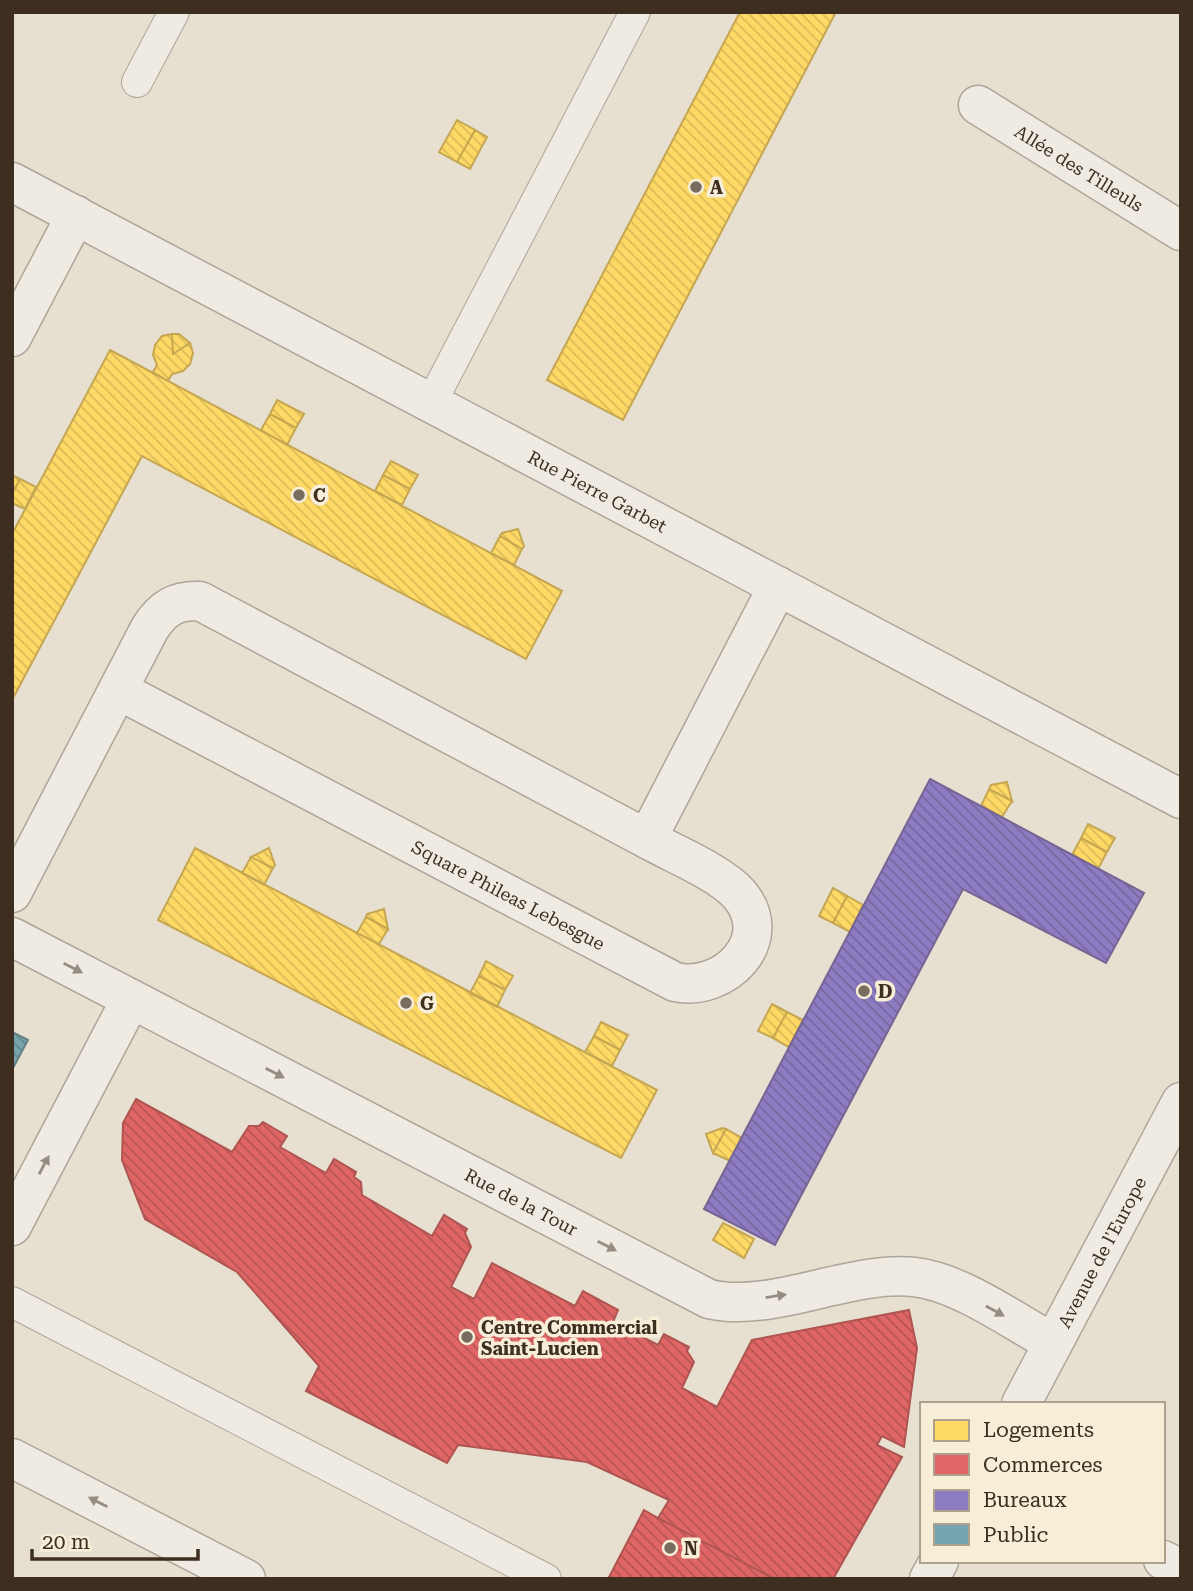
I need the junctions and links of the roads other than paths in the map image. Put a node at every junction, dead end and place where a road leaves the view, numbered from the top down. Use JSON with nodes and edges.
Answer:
{"nodes":[{"id":1,"x":174,"y":12,"type":"edge"},
{"id":2,"x":635,"y":12,"type":"edge"},
{"id":3,"x":137,"y":82,"type":"dead end"},
{"id":4,"x":978,"y":105,"type":"dead end"},
{"id":5,"x":12,"y":182,"type":"edge"},
{"id":6,"x":76,"y":215,"type":"junction"},
{"id":7,"x":1181,"y":231,"type":"edge"},
{"id":8,"x":12,"y":337,"type":"edge"},
{"id":9,"x":431,"y":402,"type":"junction"},
{"id":10,"x":778,"y":586,"type":"junction"},
{"id":11,"x":118,"y":690,"type":"junction"},
{"id":12,"x":1181,"y":799,"type":"edge"},
{"id":13,"x":647,"y":839,"type":"junction"},
{"id":14,"x":12,"y":893,"type":"edge"},
{"id":15,"x":12,"y":937,"type":"edge"},
{"id":16,"x":131,"y":999,"type":"junction"},
{"id":17,"x":1181,"y":1102,"type":"edge"},
{"id":18,"x":12,"y":1226,"type":"edge"},
{"id":19,"x":12,"y":1302,"type":"edge"},
{"id":20,"x":1053,"y":1343,"type":"junction"},
{"id":21,"x":1022,"y":1402,"type":"edge"},
{"id":22,"x":12,"y":1458,"type":"edge"},
{"id":23,"x":1165,"y":1561,"type":"edge"},
{"id":24,"x":938,"y":1563,"type":"edge"},
{"id":25,"x":1181,"y":1569,"type":"edge"},
{"id":26,"x":246,"y":1579,"type":"edge"},
{"id":27,"x":545,"y":1579,"type":"edge"},
{"id":28,"x":929,"y":1579,"type":"edge"}],
"edges":[{"from":1,"to":3,"type":"lane"},
{"from":2,"to":9,"type":"lane"},
{"from":4,"to":7,"type":"street","name":"Allée des Tilleuls"},
{"from":5,"to":6,"type":"street","name":"Rue Pierre Garbet"},
{"from":6,"to":8,"type":"street"},
{"from":6,"to":9,"type":"street","name":"Rue Pierre Garbet"},
{"from":9,"to":10,"type":"street","name":"Rue Pierre Garbet"},
{"from":10,"to":12,"type":"street","name":"Rue Pierre Garbet"},
{"from":10,"to":13,"type":"street"},
{"from":11,"to":13,"type":"street","name":"Square Phileas Lebesgue"},
{"from":11,"to":13,"type":"street","name":"Square Phileas Lebesgue"},
{"from":11,"to":14,"type":"street","name":"Square Phileas Lebesgue"},
{"from":15,"to":16,"type":"street","name":"Rue de la Tour","one_way":true},
{"from":18,"to":16,"type":"street","one_way":true},
{"from":16,"to":20,"type":"street","name":"Rue de la Tour","one_way":true},
{"from":17,"to":20,"type":"street","name":"Avenue de l'Europe"},
{"from":19,"to":27,"type":"lane"},
{"from":20,"to":21,"type":"street","name":"Avenue de l'Europe"},
{"from":26,"to":22,"type":"street","one_way":true},
{"from":23,"to":25,"type":"street"},
{"from":24,"to":28,"type":"street"}]}
